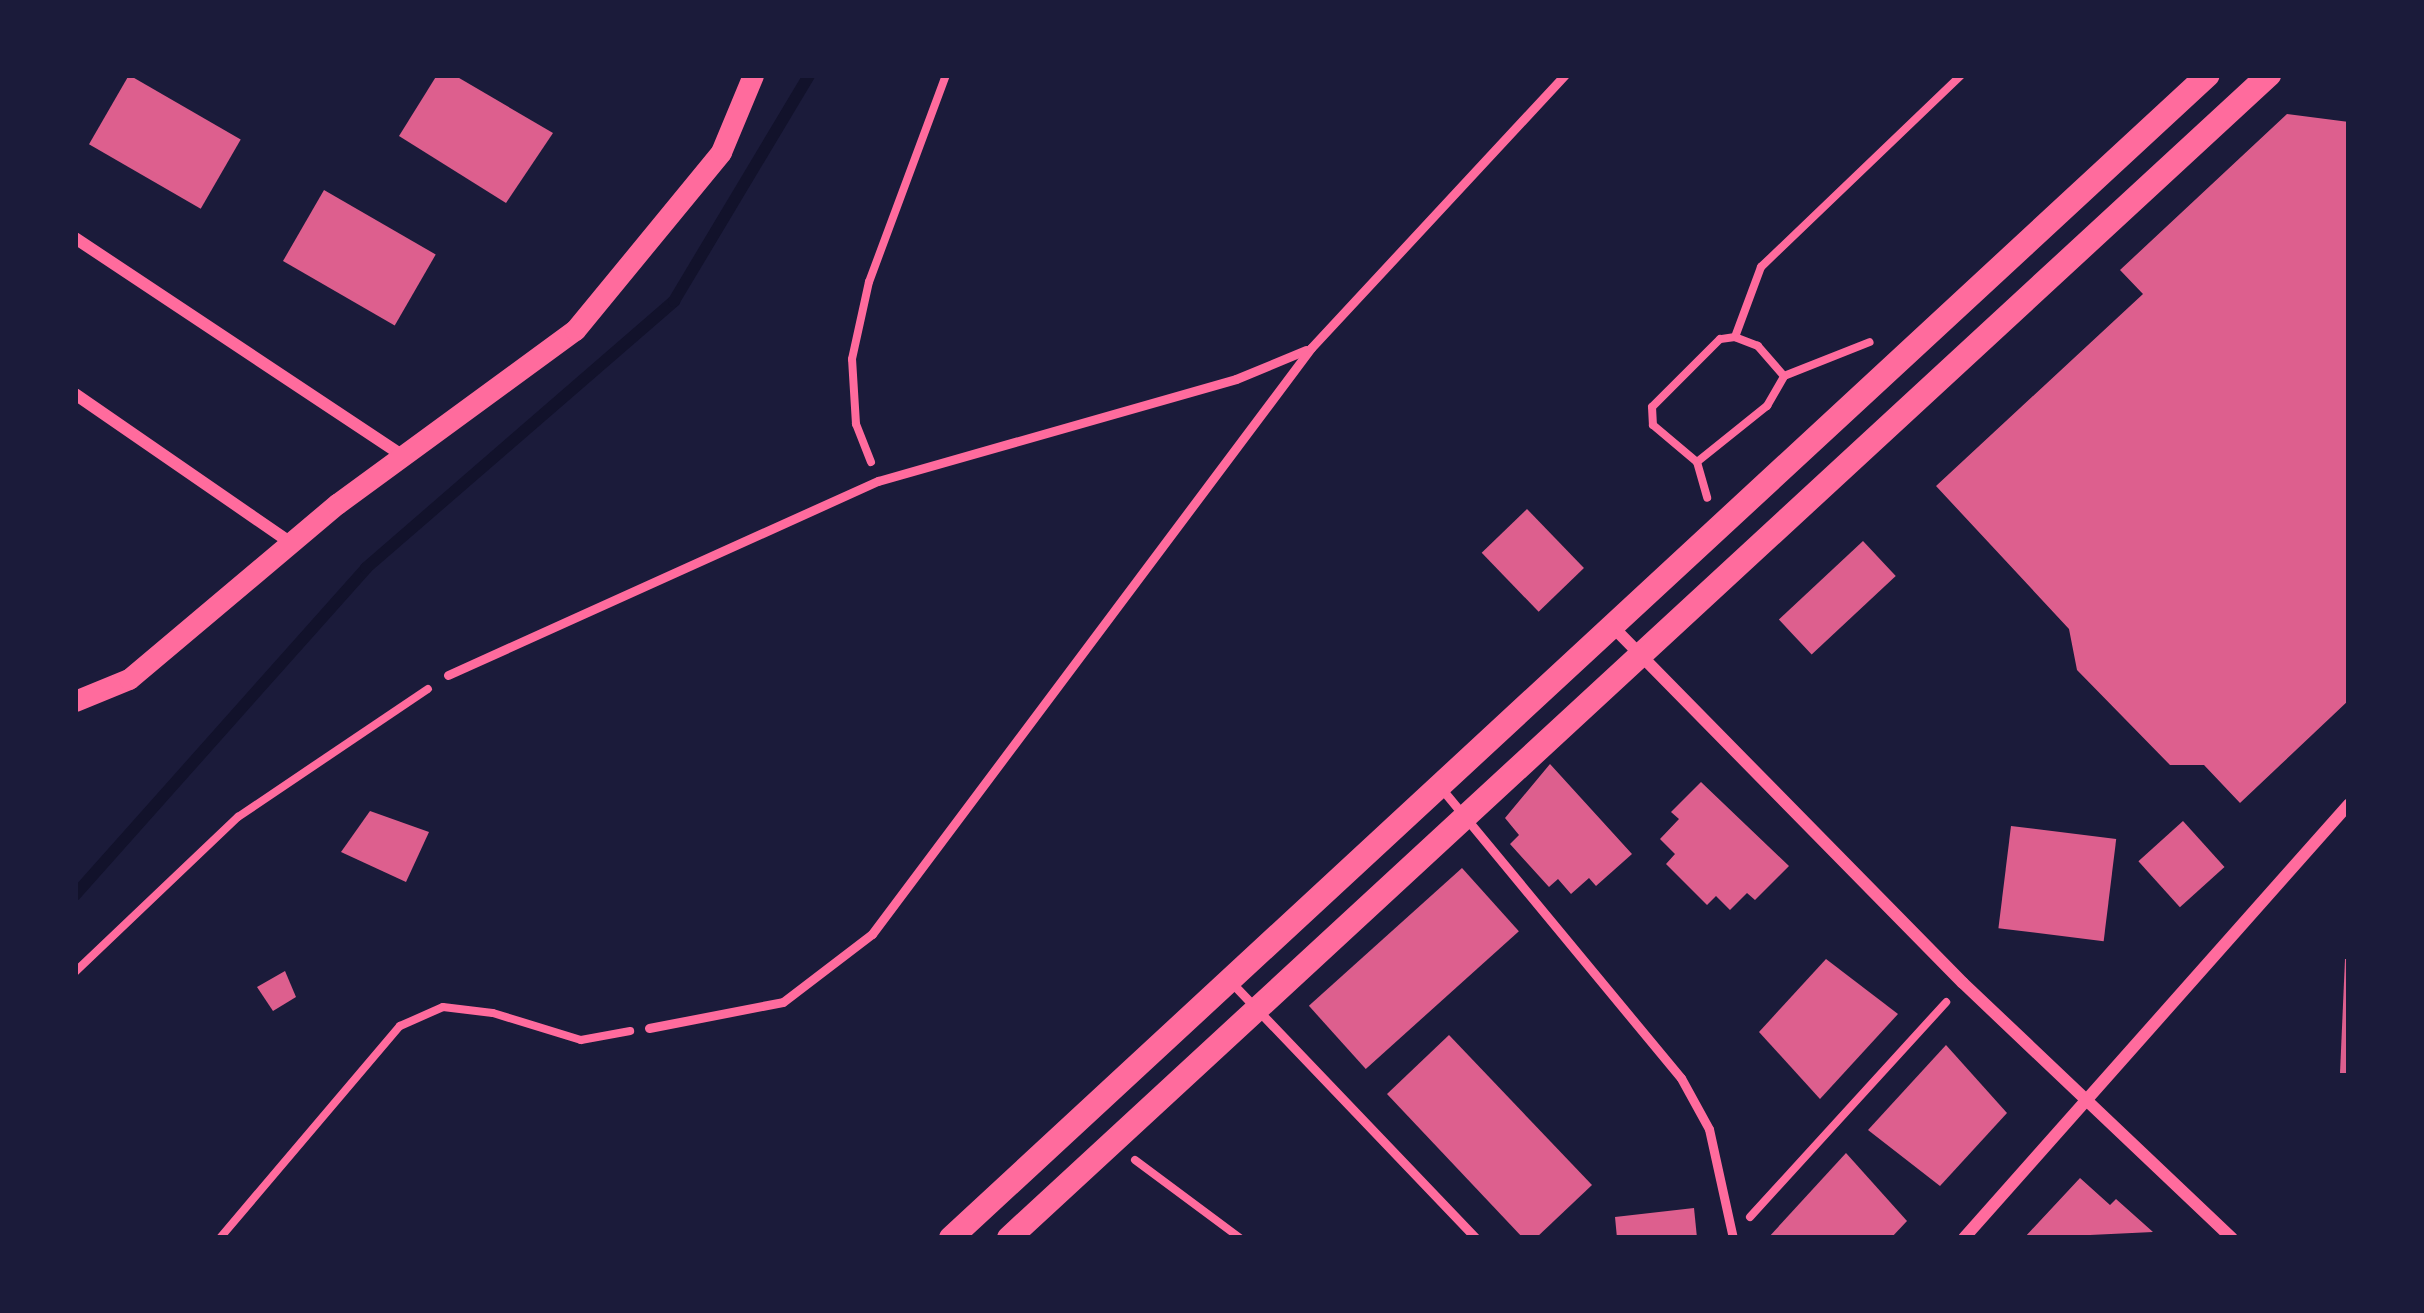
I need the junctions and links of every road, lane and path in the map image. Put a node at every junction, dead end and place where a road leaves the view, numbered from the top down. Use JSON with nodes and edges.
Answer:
{"nodes":[{"id":1,"x":753,"y":75,"type":"edge"},
{"id":2,"x":946,"y":75,"type":"edge"},
{"id":3,"x":1565,"y":75,"type":"edge"},
{"id":4,"x":1961,"y":75,"type":"edge"},
{"id":5,"x":2208,"y":75,"type":"edge"},
{"id":6,"x":2270,"y":75,"type":"edge"},
{"id":7,"x":75,"y":238,"type":"edge"},
{"id":8,"x":1889,"y":336,"type":"dead end"},
{"id":9,"x":1735,"y":337,"type":"junction"},
{"id":10,"x":1311,"y":348,"type":"junction"},
{"id":11,"x":1784,"y":376,"type":"junction"},
{"id":12,"x":75,"y":394,"type":"edge"},
{"id":13,"x":403,"y":456,"type":"junction"},
{"id":14,"x":878,"y":481,"type":"junction"},
{"id":15,"x":291,"y":543,"type":"junction"},
{"id":16,"x":1615,"y":629,"type":"junction"},
{"id":17,"x":1640,"y":654,"type":"junction"},
{"id":18,"x":448,"y":675,"type":"joint"},
{"id":19,"x":75,"y":701,"type":"edge"},
{"id":20,"x":1441,"y":788,"type":"junction"},
{"id":21,"x":2349,"y":804,"type":"edge"},
{"id":22,"x":1465,"y":816,"type":"junction"},
{"id":23,"x":75,"y":972,"type":"edge"},
{"id":24,"x":1230,"y":981,"type":"junction"},
{"id":25,"x":1963,"y":983,"type":"junction"},
{"id":26,"x":1256,"y":1009,"type":"junction"},
{"id":27,"x":649,"y":1028,"type":"joint"},
{"id":28,"x":2081,"y":1098,"type":"junction"},
{"id":29,"x":1111,"y":1144,"type":"junction"},
{"id":30,"x":220,"y":1238,"type":"edge"},
{"id":31,"x":951,"y":1238,"type":"edge"},
{"id":32,"x":1009,"y":1238,"type":"edge"},
{"id":33,"x":1240,"y":1238,"type":"edge"},
{"id":34,"x":1476,"y":1238,"type":"edge"},
{"id":35,"x":1733,"y":1238,"type":"edge"},
{"id":36,"x":1964,"y":1238,"type":"edge"},
{"id":37,"x":2232,"y":1238,"type":"edge"}],
"edges":[{"from":1,"to":13,"type":"street"},
{"from":2,"to":14,"type":"path"},
{"from":3,"to":10,"type":"lane"},
{"from":4,"to":9,"type":"path"},
{"from":5,"to":16,"type":"main road"},
{"from":6,"to":17,"type":"main road"},
{"from":7,"to":13,"type":"street"},
{"from":8,"to":11,"type":"path"},
{"from":9,"to":11,"type":"path"},
{"from":9,"to":11,"type":"path"},
{"from":10,"to":14,"type":"lane"},
{"from":10,"to":27,"type":"lane"},
{"from":12,"to":15,"type":"street"},
{"from":13,"to":15,"type":"street"},
{"from":14,"to":18,"type":"lane"},
{"from":15,"to":19,"type":"street"},
{"from":16,"to":17,"type":"street"},
{"from":16,"to":20,"type":"main road"},
{"from":17,"to":22,"type":"main road"},
{"from":17,"to":25,"type":"street"},
{"from":18,"to":23,"type":"path"},
{"from":20,"to":22,"type":"lane"},
{"from":20,"to":24,"type":"main road"},
{"from":21,"to":28,"type":"street"},
{"from":22,"to":26,"type":"main road"},
{"from":22,"to":35,"type":"lane"},
{"from":24,"to":26,"type":"lane"},
{"from":24,"to":31,"type":"main road"},
{"from":25,"to":28,"type":"street"},
{"from":25,"to":35,"type":"path"},
{"from":26,"to":29,"type":"main road"},
{"from":26,"to":34,"type":"lane"},
{"from":27,"to":30,"type":"path"},
{"from":28,"to":36,"type":"street"},
{"from":28,"to":37,"type":"street"},
{"from":29,"to":32,"type":"main road"},
{"from":29,"to":33,"type":"path"}]}
